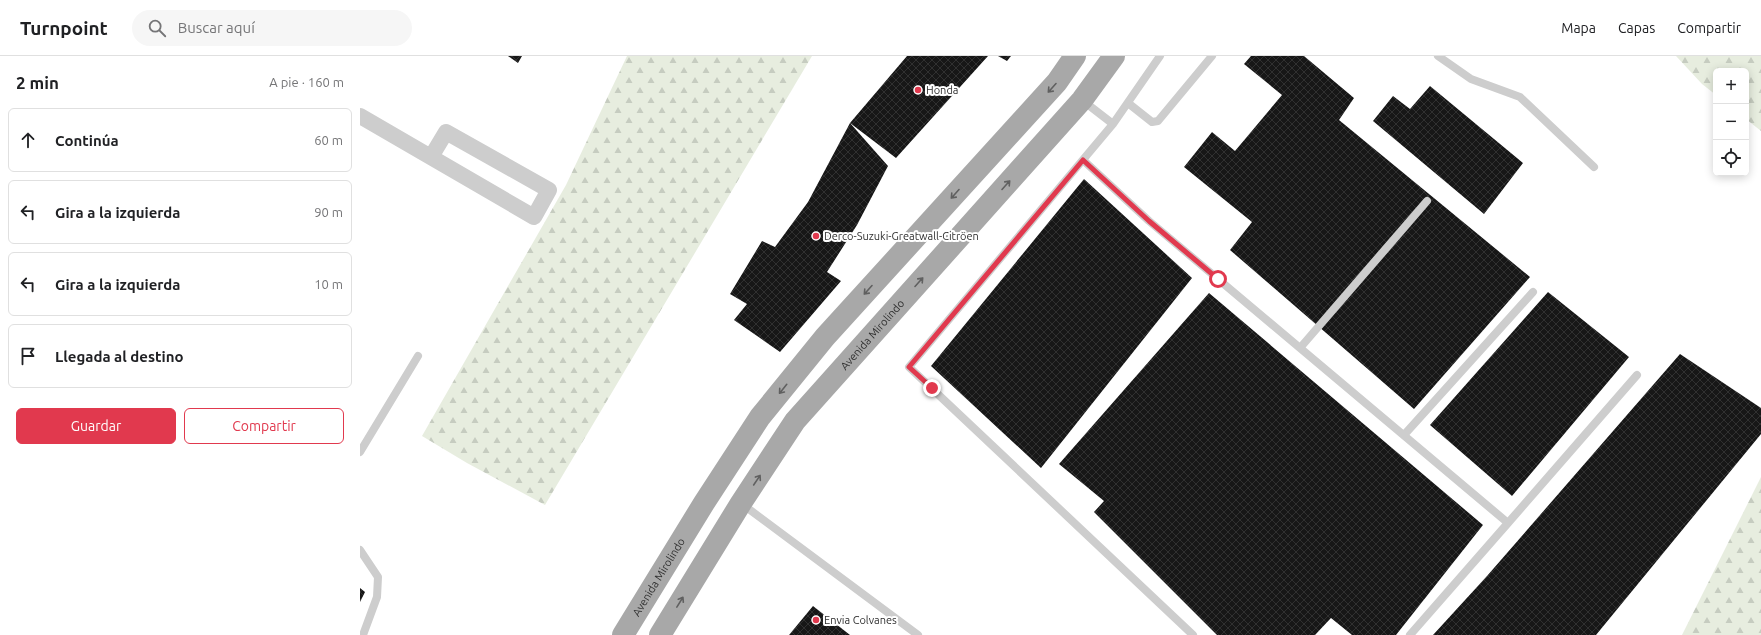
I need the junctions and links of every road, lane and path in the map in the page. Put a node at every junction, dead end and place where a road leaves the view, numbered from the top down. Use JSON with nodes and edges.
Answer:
{"nodes":[{"id":1,"x":1075,"y":56,"type":"edge"},
{"id":2,"x":1114,"y":56,"type":"edge"},
{"id":3,"x":1160,"y":56,"type":"edge"},
{"id":4,"x":1212,"y":56,"type":"edge"},
{"id":5,"x":1438,"y":56,"type":"edge"},
{"id":6,"x":1082,"y":100,"type":"junction"},
{"id":7,"x":1128,"y":103,"type":"junction"},
{"id":8,"x":360,"y":116,"type":"edge"},
{"id":9,"x":1113,"y":124,"type":"junction"},
{"id":10,"x":431,"y":157,"type":"junction"},
{"id":11,"x":1083,"y":160,"type":"junction"},
{"id":12,"x":1594,"y":167,"type":"dead end"},
{"id":13,"x":1427,"y":201,"type":"dead end"},
{"id":14,"x":1533,"y":292,"type":"dead end"},
{"id":15,"x":1300,"y":348,"type":"junction"},
{"id":16,"x":418,"y":356,"type":"dead end"},
{"id":17,"x":1638,"y":375,"type":"dead end"},
{"id":18,"x":1404,"y":435,"type":"junction"},
{"id":19,"x":360,"y":452,"type":"edge"},
{"id":20,"x":741,"y":503,"type":"junction"},
{"id":21,"x":1508,"y":523,"type":"junction"},
{"id":22,"x":360,"y":550,"type":"edge"},
{"id":23,"x":363,"y":635,"type":"edge"},
{"id":24,"x":623,"y":635,"type":"edge"},
{"id":25,"x":660,"y":635,"type":"edge"},
{"id":26,"x":918,"y":635,"type":"edge"},
{"id":27,"x":1193,"y":635,"type":"edge"},
{"id":28,"x":1410,"y":635,"type":"edge"}],
"edges":[{"from":1,"to":24,"type":"main road","name":"Avenida Mirolindo","one_way":true},
{"from":2,"to":6,"type":"main road","name":"Avenida Mirolindo"},
{"from":3,"to":7,"type":"lane"},
{"from":4,"to":7,"type":"lane"},
{"from":5,"to":12,"type":"lane"},
{"from":6,"to":9,"type":"lane"},
{"from":20,"to":6,"type":"main road","name":"Avenida Mirolindo","one_way":true},
{"from":7,"to":9,"type":"lane"},
{"from":8,"to":10,"type":"street"},
{"from":9,"to":11,"type":"lane"},
{"from":10,"to":10,"type":"street"},
{"from":11,"to":15,"type":"lane"},
{"from":11,"to":27,"type":"lane"},
{"from":13,"to":15,"type":"lane"},
{"from":14,"to":18,"type":"lane"},
{"from":15,"to":18,"type":"lane"},
{"from":16,"to":19,"type":"lane"},
{"from":17,"to":21,"type":"lane"},
{"from":18,"to":21,"type":"lane"},
{"from":25,"to":20,"type":"main road","name":"Avenida Mirolindo","one_way":true},
{"from":20,"to":26,"type":"lane"},
{"from":21,"to":28,"type":"lane"},
{"from":22,"to":23,"type":"lane"}]}
